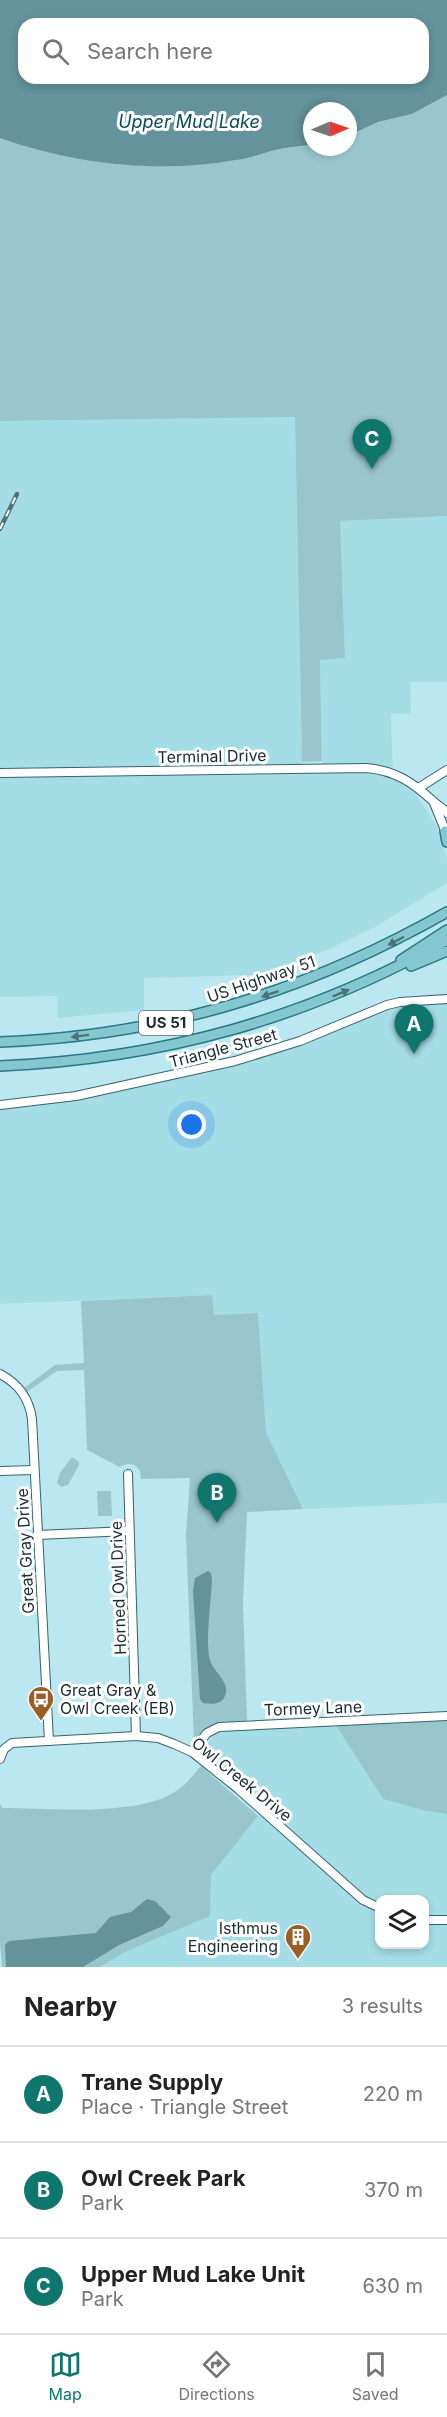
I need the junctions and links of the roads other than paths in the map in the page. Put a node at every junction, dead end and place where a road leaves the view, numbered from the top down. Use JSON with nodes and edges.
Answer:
{"nodes":[{"id":1,"x":447,"y":770,"type":"edge"},
{"id":2,"x":0,"y":773,"type":"edge"},
{"id":3,"x":420,"y":787,"type":"junction"},
{"id":4,"x":433,"y":802,"type":"junction"},
{"id":5,"x":447,"y":813,"type":"edge"},
{"id":6,"x":446,"y":833,"type":"edge"},
{"id":7,"x":447,"y":842,"type":"edge"},
{"id":8,"x":447,"y":912,"type":"edge"},
{"id":9,"x":447,"y":930,"type":"edge"},
{"id":10,"x":447,"y":940,"type":"edge"},
{"id":11,"x":447,"y":951,"type":"edge"},
{"id":12,"x":391,"y":970,"type":"junction"},
{"id":13,"x":380,"y":975,"type":"junction"},
{"id":14,"x":447,"y":999,"type":"edge"},
{"id":15,"x":0,"y":1042,"type":"edge"},
{"id":16,"x":0,"y":1066,"type":"edge"},
{"id":17,"x":0,"y":1105,"type":"edge"},
{"id":18,"x":0,"y":1374,"type":"edge"},
{"id":19,"x":34,"y":1470,"type":"junction"},
{"id":20,"x":0,"y":1471,"type":"edge"},
{"id":21,"x":128,"y":1474,"type":"dead end"},
{"id":22,"x":129,"y":1531,"type":"junction"},
{"id":23,"x":37,"y":1535,"type":"junction"},
{"id":24,"x":447,"y":1716,"type":"edge"},
{"id":25,"x":136,"y":1736,"type":"junction"},
{"id":26,"x":49,"y":1741,"type":"junction"},
{"id":27,"x":192,"y":1752,"type":"junction"},
{"id":28,"x":0,"y":1759,"type":"edge"},
{"id":29,"x":375,"y":1906,"type":"edge"},
{"id":30,"x":429,"y":1920,"type":"edge"},
{"id":31,"x":447,"y":1920,"type":"edge"}],
"edges":[{"from":1,"to":3,"type":"street"},
{"from":2,"to":3,"type":"street","name":"Terminal Drive"},
{"from":3,"to":4,"type":"street","name":"Terminal Drive"},
{"from":4,"to":5,"type":"street","name":"Terminal Drive"},
{"from":4,"to":6,"type":"street","name":"Terminal Drive"},
{"from":6,"to":7,"type":"main road"},
{"from":8,"to":15,"type":"main road","name":"US Highway 51","number":"US 51","one_way":true},
{"from":9,"to":12,"type":"main road"},
{"from":10,"to":12,"type":"main road","number":"US 51"},
{"from":11,"to":13,"type":"main road"},
{"from":12,"to":13,"type":"main road","number":"US 51"},
{"from":16,"to":13,"type":"main road","number":"US 51","one_way":true},
{"from":14,"to":17,"type":"street","name":"Triangle Street"},
{"from":18,"to":19,"type":"street","name":"Great Gray Drive"},
{"from":19,"to":20,"type":"street"},
{"from":19,"to":23,"type":"street","name":"Great Gray Drive"},
{"from":21,"to":22,"type":"street","name":"Horned Owl Drive"},
{"from":22,"to":23,"type":"street"},
{"from":22,"to":25,"type":"street","name":"Horned Owl Drive"},
{"from":23,"to":26,"type":"street","name":"Great Gray Drive"},
{"from":24,"to":27,"type":"street","name":"Tormey Lane"},
{"from":25,"to":26,"type":"street","name":"Owl Creek Drive"},
{"from":25,"to":27,"type":"street","name":"Owl Creek Drive"},
{"from":26,"to":28,"type":"street","name":"Owl Creek Drive"},
{"from":27,"to":29,"type":"street","name":"Owl Creek Drive"},
{"from":30,"to":31,"type":"street"}]}
